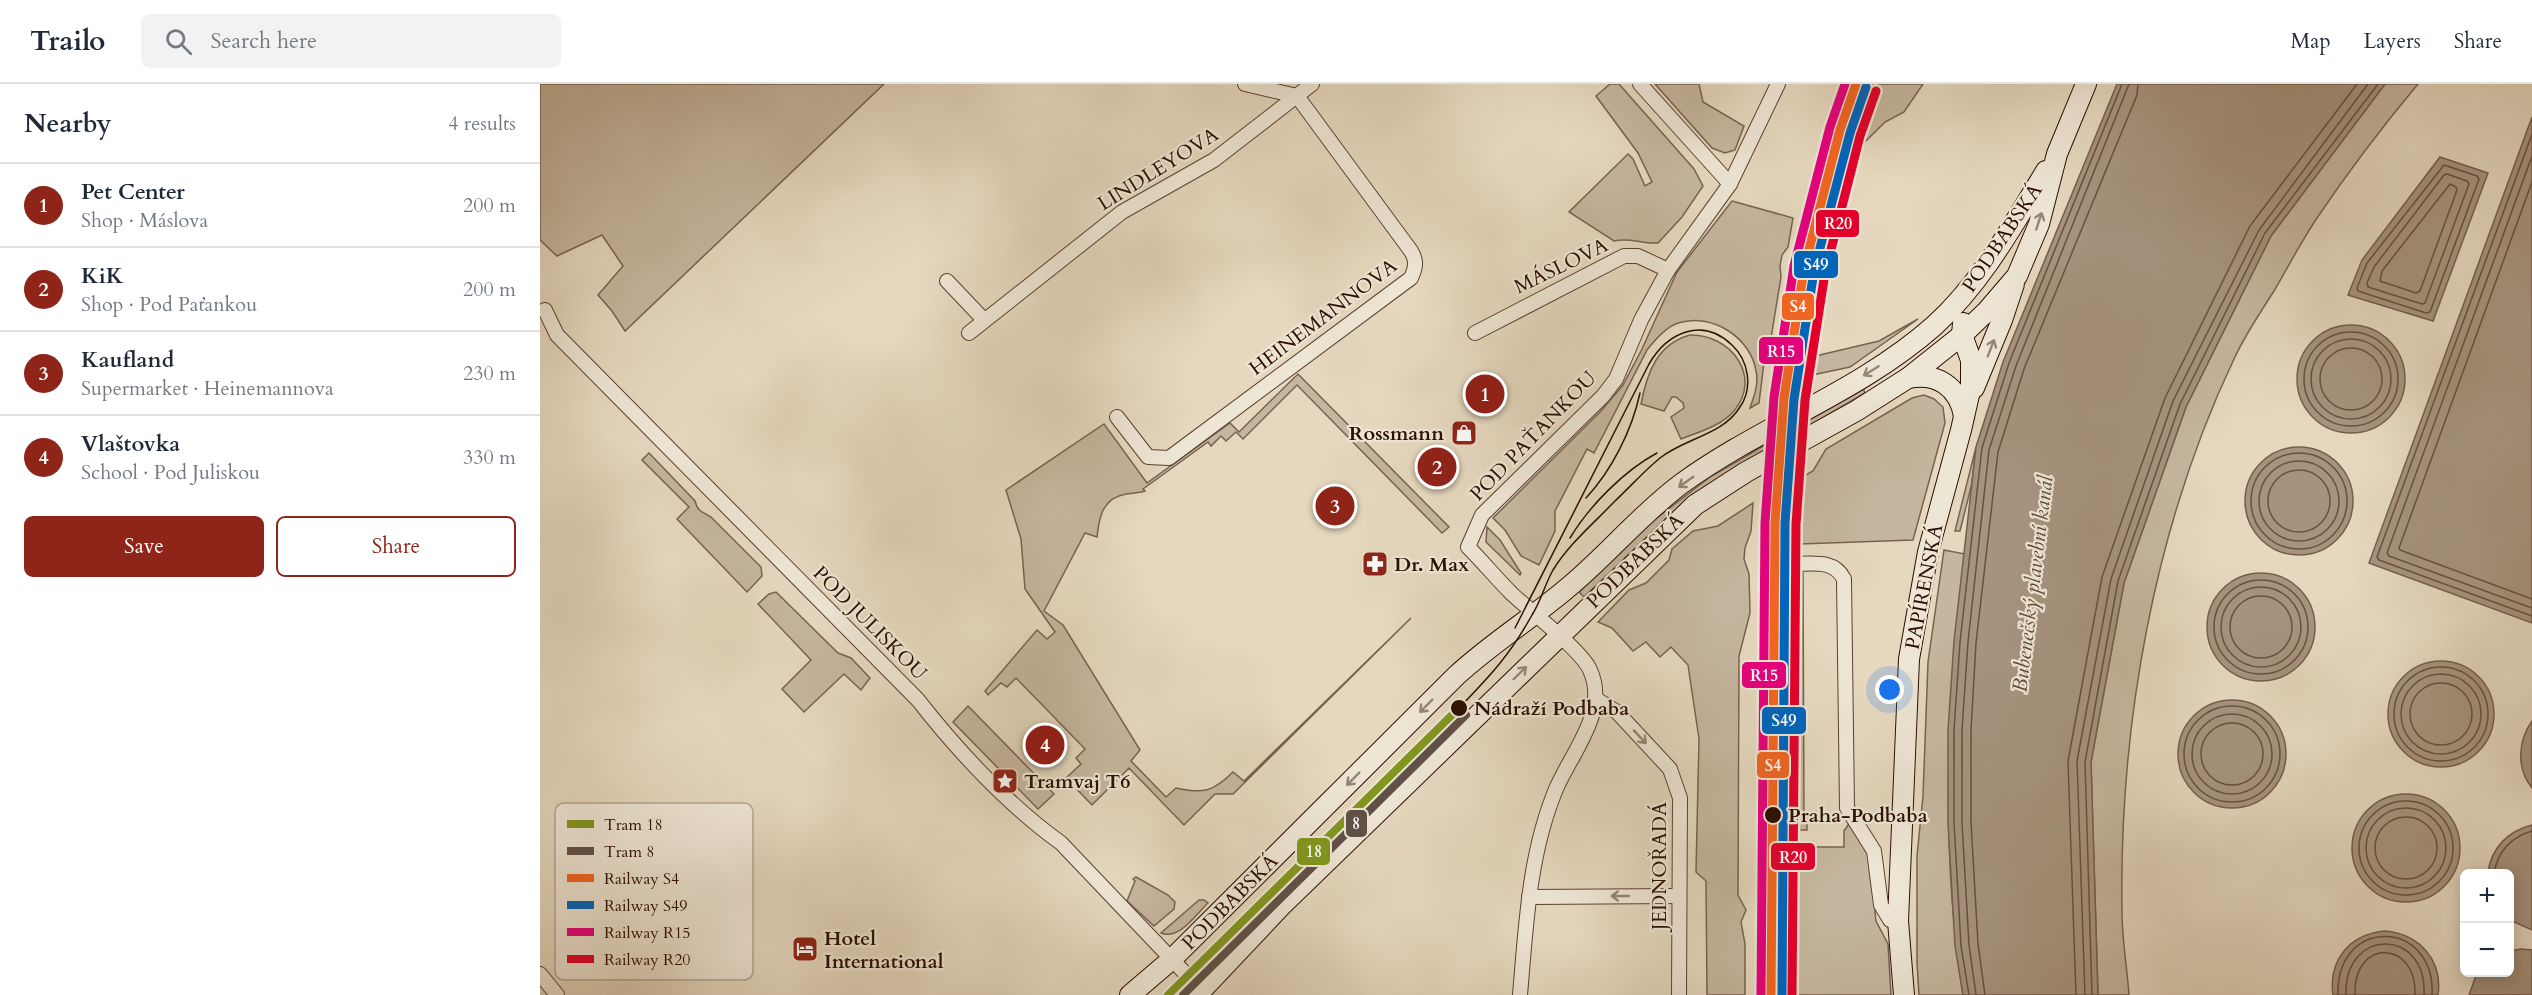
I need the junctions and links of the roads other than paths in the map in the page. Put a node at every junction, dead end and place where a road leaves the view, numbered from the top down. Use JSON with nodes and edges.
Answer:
{"nodes":[{"id":1,"x":1245,"y":84,"type":"edge"},
{"id":2,"x":1312,"y":84,"type":"edge"},
{"id":3,"x":1640,"y":84,"type":"edge"},
{"id":4,"x":1778,"y":84,"type":"edge"},
{"id":5,"x":2085,"y":84,"type":"edge"},
{"id":6,"x":1297,"y":96,"type":"junction"},
{"id":7,"x":2057,"y":154,"type":"junction"},
{"id":8,"x":1730,"y":184,"type":"junction"},
{"id":9,"x":1668,"y":270,"type":"junction"},
{"id":10,"x":2017,"y":276,"type":"junction"},
{"id":11,"x":1976,"y":280,"type":"junction"},
{"id":12,"x":947,"y":281,"type":"dead end"},
{"id":13,"x":545,"y":310,"type":"dead end"},
{"id":14,"x":984,"y":320,"type":"junction"},
{"id":15,"x":969,"y":333,"type":"dead end"},
{"id":16,"x":1475,"y":333,"type":"dead end"},
{"id":17,"x":1962,"y":335,"type":"junction"},
{"id":18,"x":1919,"y":338,"type":"junction"},
{"id":19,"x":1908,"y":378,"type":"junction"},
{"id":20,"x":1966,"y":409,"type":"junction"},
{"id":21,"x":1117,"y":417,"type":"dead end"},
{"id":22,"x":1792,"y":564,"type":"dead end"},
{"id":23,"x":1534,"y":613,"type":"junction"},
{"id":24,"x":1558,"y":636,"type":"junction"},
{"id":25,"x":1596,"y":699,"type":"junction"},
{"id":26,"x":1679,"y":896,"type":"junction"},
{"id":27,"x":1529,"y":897,"type":"junction"},
{"id":28,"x":1898,"y":921,"type":"junction"},
{"id":29,"x":1171,"y":960,"type":"junction"},
{"id":30,"x":540,"y":974,"type":"edge"},
{"id":31,"x":1199,"y":992,"type":"edge"},
{"id":32,"x":557,"y":995,"type":"edge"},
{"id":33,"x":1130,"y":995,"type":"edge"},
{"id":34,"x":1520,"y":995,"type":"edge"},
{"id":35,"x":1679,"y":995,"type":"edge"},
{"id":36,"x":1904,"y":995,"type":"edge"}],
"edges":[{"from":1,"to":6,"type":"street"},
{"from":2,"to":6,"type":"street","name":"LINDLEYOVA"},
{"from":3,"to":8,"type":"street"},
{"from":4,"to":8,"type":"street","name":"POD PAŤANKOU"},
{"from":5,"to":7,"type":"main road","name":"PODBABSKÁ"},
{"from":6,"to":14,"type":"street","name":"LINDLEYOVA"},
{"from":6,"to":21,"type":"street","name":"HEINEMANNOVA"},
{"from":10,"to":7,"type":"main road","name":"PODBABSKÁ","one_way":true},
{"from":7,"to":11,"type":"main road","name":"PODBABSKÁ"},
{"from":8,"to":9,"type":"street","name":"POD PAŤANKOU"},
{"from":9,"to":16,"type":"street","name":"MÁSLOVA"},
{"from":9,"to":23,"type":"street","name":"POD PAŤANKOU"},
{"from":10,"to":17,"type":"main road","name":"PODBABSKÁ"},
{"from":20,"to":10,"type":"main road","name":"PAPÍRENSKÁ","one_way":true},
{"from":11,"to":17,"type":"main road","name":"PAPÍRENSKÁ"},
{"from":11,"to":18,"type":"main road","name":"PODBABSKÁ"},
{"from":12,"to":14,"type":"street"},
{"from":13,"to":29,"type":"street","name":"POD JULISKOU"},
{"from":14,"to":15,"type":"street","name":"LINDLEYOVA"},
{"from":17,"to":18,"type":"main road"},
{"from":17,"to":19,"type":"main road","name":"PODBABSKÁ"},
{"from":17,"to":20,"type":"main road","name":"PAPÍRENSKÁ"},
{"from":18,"to":23,"type":"main road","name":"PODBABSKÁ","one_way":true},
{"from":19,"to":20,"type":"main road"},
{"from":19,"to":24,"type":"main road","name":"PODBABSKÁ"},
{"from":20,"to":28,"type":"main road","name":"PAPÍRENSKÁ"},
{"from":22,"to":28,"type":"street"},
{"from":23,"to":24,"type":"street"},
{"from":23,"to":29,"type":"main road","name":"PODBABSKÁ","one_way":true},
{"from":24,"to":25,"type":"street"},
{"from":31,"to":24,"type":"main road","name":"PODBABSKÁ","one_way":true},
{"from":25,"to":26,"type":"street","name":"JEDNOŘADÁ","one_way":true},
{"from":25,"to":27,"type":"street"},
{"from":26,"to":27,"type":"street","one_way":true},
{"from":26,"to":35,"type":"street","name":"JEDNOŘADÁ"},
{"from":27,"to":34,"type":"street"},
{"from":28,"to":36,"type":"main road","name":"PAPÍRENSKÁ"},
{"from":29,"to":31,"type":"street","name":"POD JULISKOU"},
{"from":29,"to":33,"type":"main road","name":"PODBABSKÁ"},
{"from":30,"to":32,"type":"street"}]}
